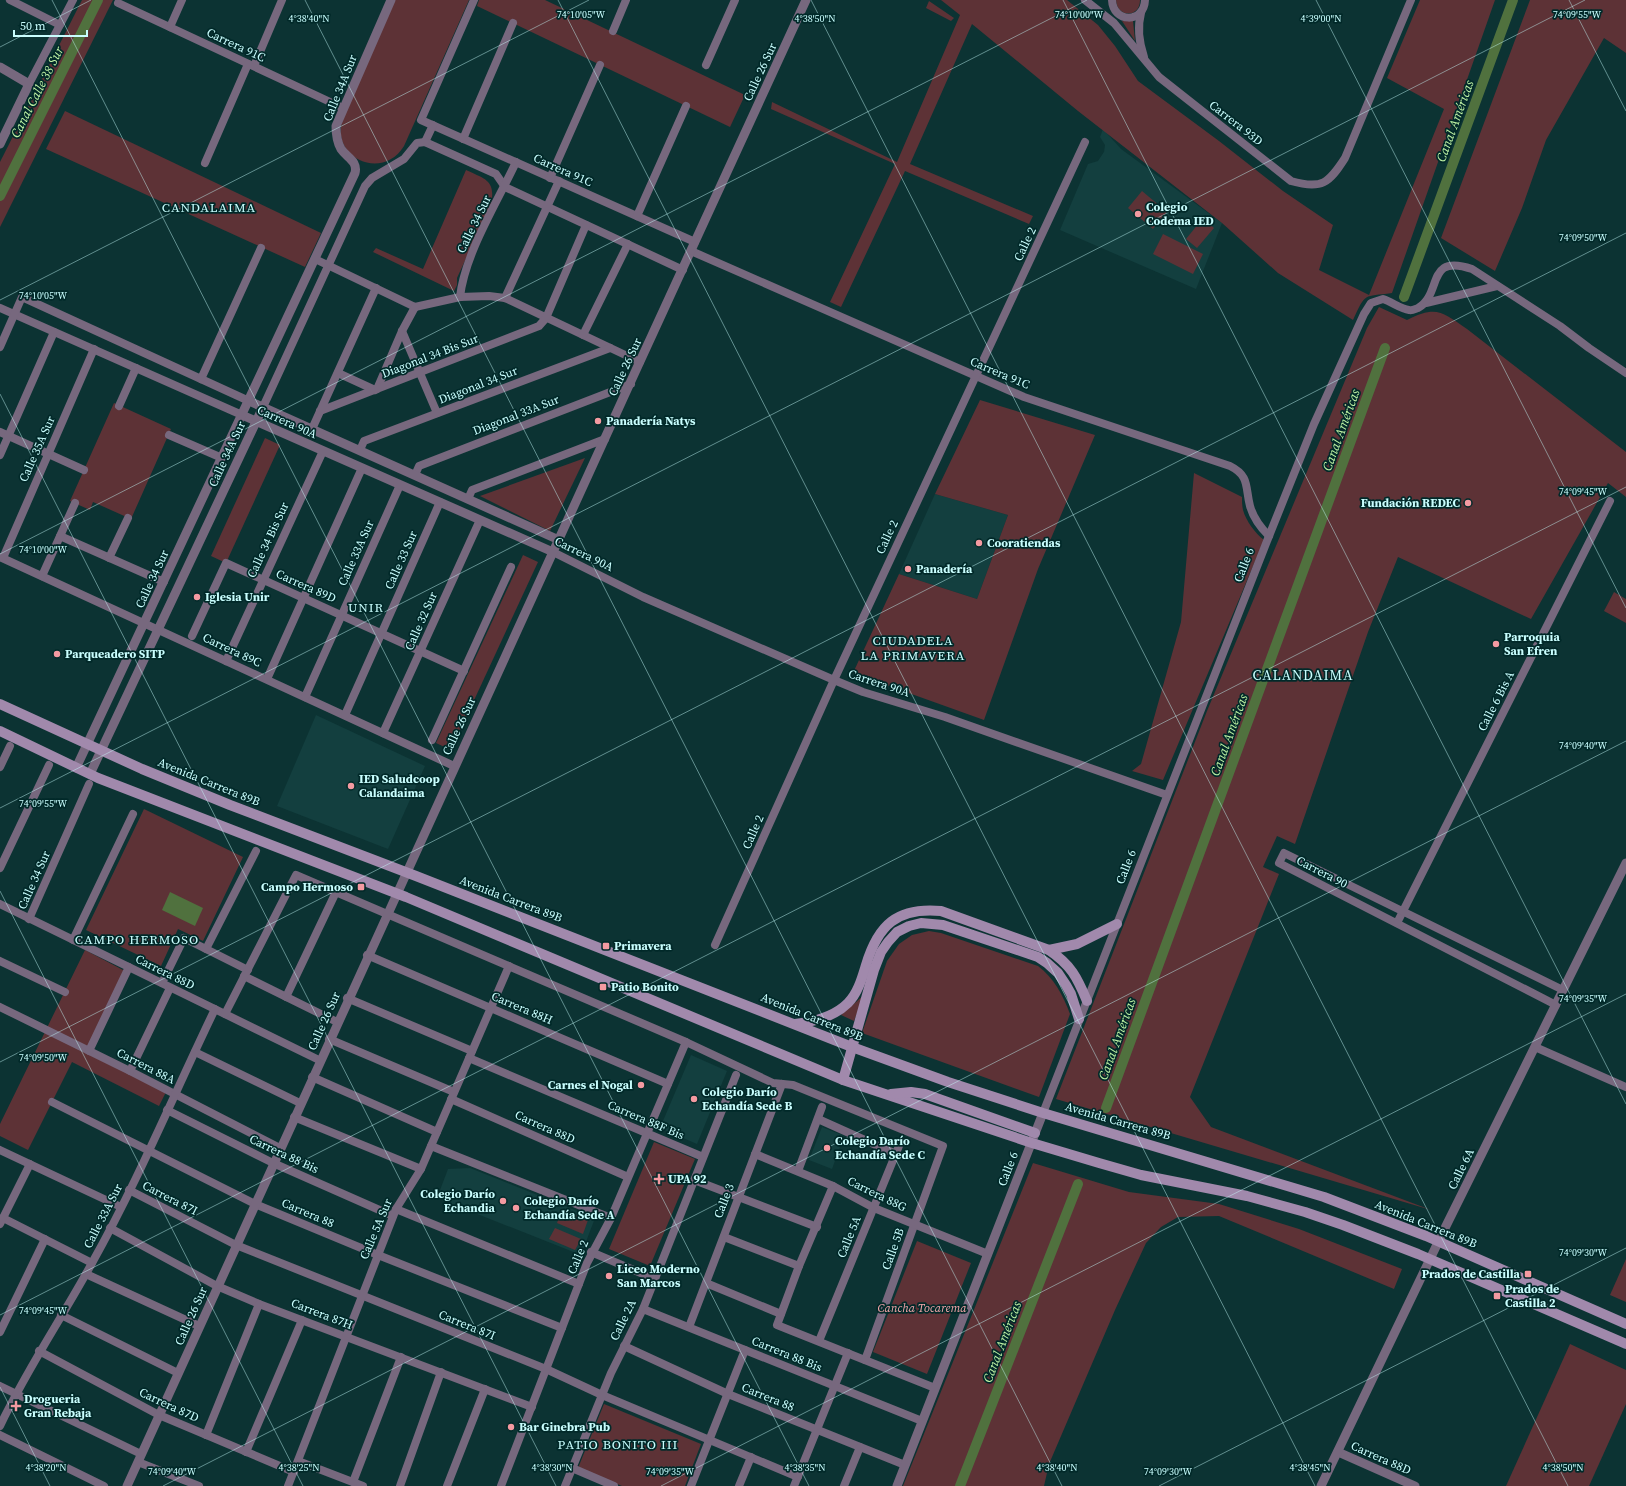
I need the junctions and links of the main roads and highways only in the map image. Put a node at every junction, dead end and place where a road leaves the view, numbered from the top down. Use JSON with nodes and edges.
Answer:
{"nodes":[{"id":1,"x":0,"y":704,"type":"edge"},
{"id":2,"x":0,"y":731,"type":"edge"},
{"id":3,"x":1117,"y":924,"type":"road end"},
{"id":4,"x":1049,"y":950,"type":"junction"},
{"id":5,"x":1087,"y":1001,"type":"road end"},
{"id":6,"x":1079,"y":1019,"type":"road end"},
{"id":7,"x":794,"y":1024,"type":"junction"},
{"id":8,"x":852,"y":1047,"type":"junction"},
{"id":9,"x":843,"y":1080,"type":"junction"},
{"id":10,"x":886,"y":1094,"type":"junction"},
{"id":11,"x":1035,"y":1133,"type":"road end"},
{"id":12,"x":1626,"y":1324,"type":"edge"},
{"id":13,"x":1626,"y":1344,"type":"edge"}],
"edges":[{"from":1,"to":7,"type":"main road","name":"Avenida Carrera 89B"},
{"from":2,"to":9,"type":"main road"},
{"from":3,"to":4,"type":"main road"},
{"from":4,"to":5,"type":"main road"},
{"from":4,"to":7,"type":"main road"},
{"from":6,"to":8,"type":"main road"},
{"from":7,"to":8,"type":"main road","name":"Avenida Carrera 89B"},
{"from":8,"to":9,"type":"main road"},
{"from":8,"to":12,"type":"main road","name":"Avenida Carrera 89B"},
{"from":9,"to":10,"type":"main road"},
{"from":10,"to":11,"type":"main road"},
{"from":10,"to":13,"type":"main road"}]}
